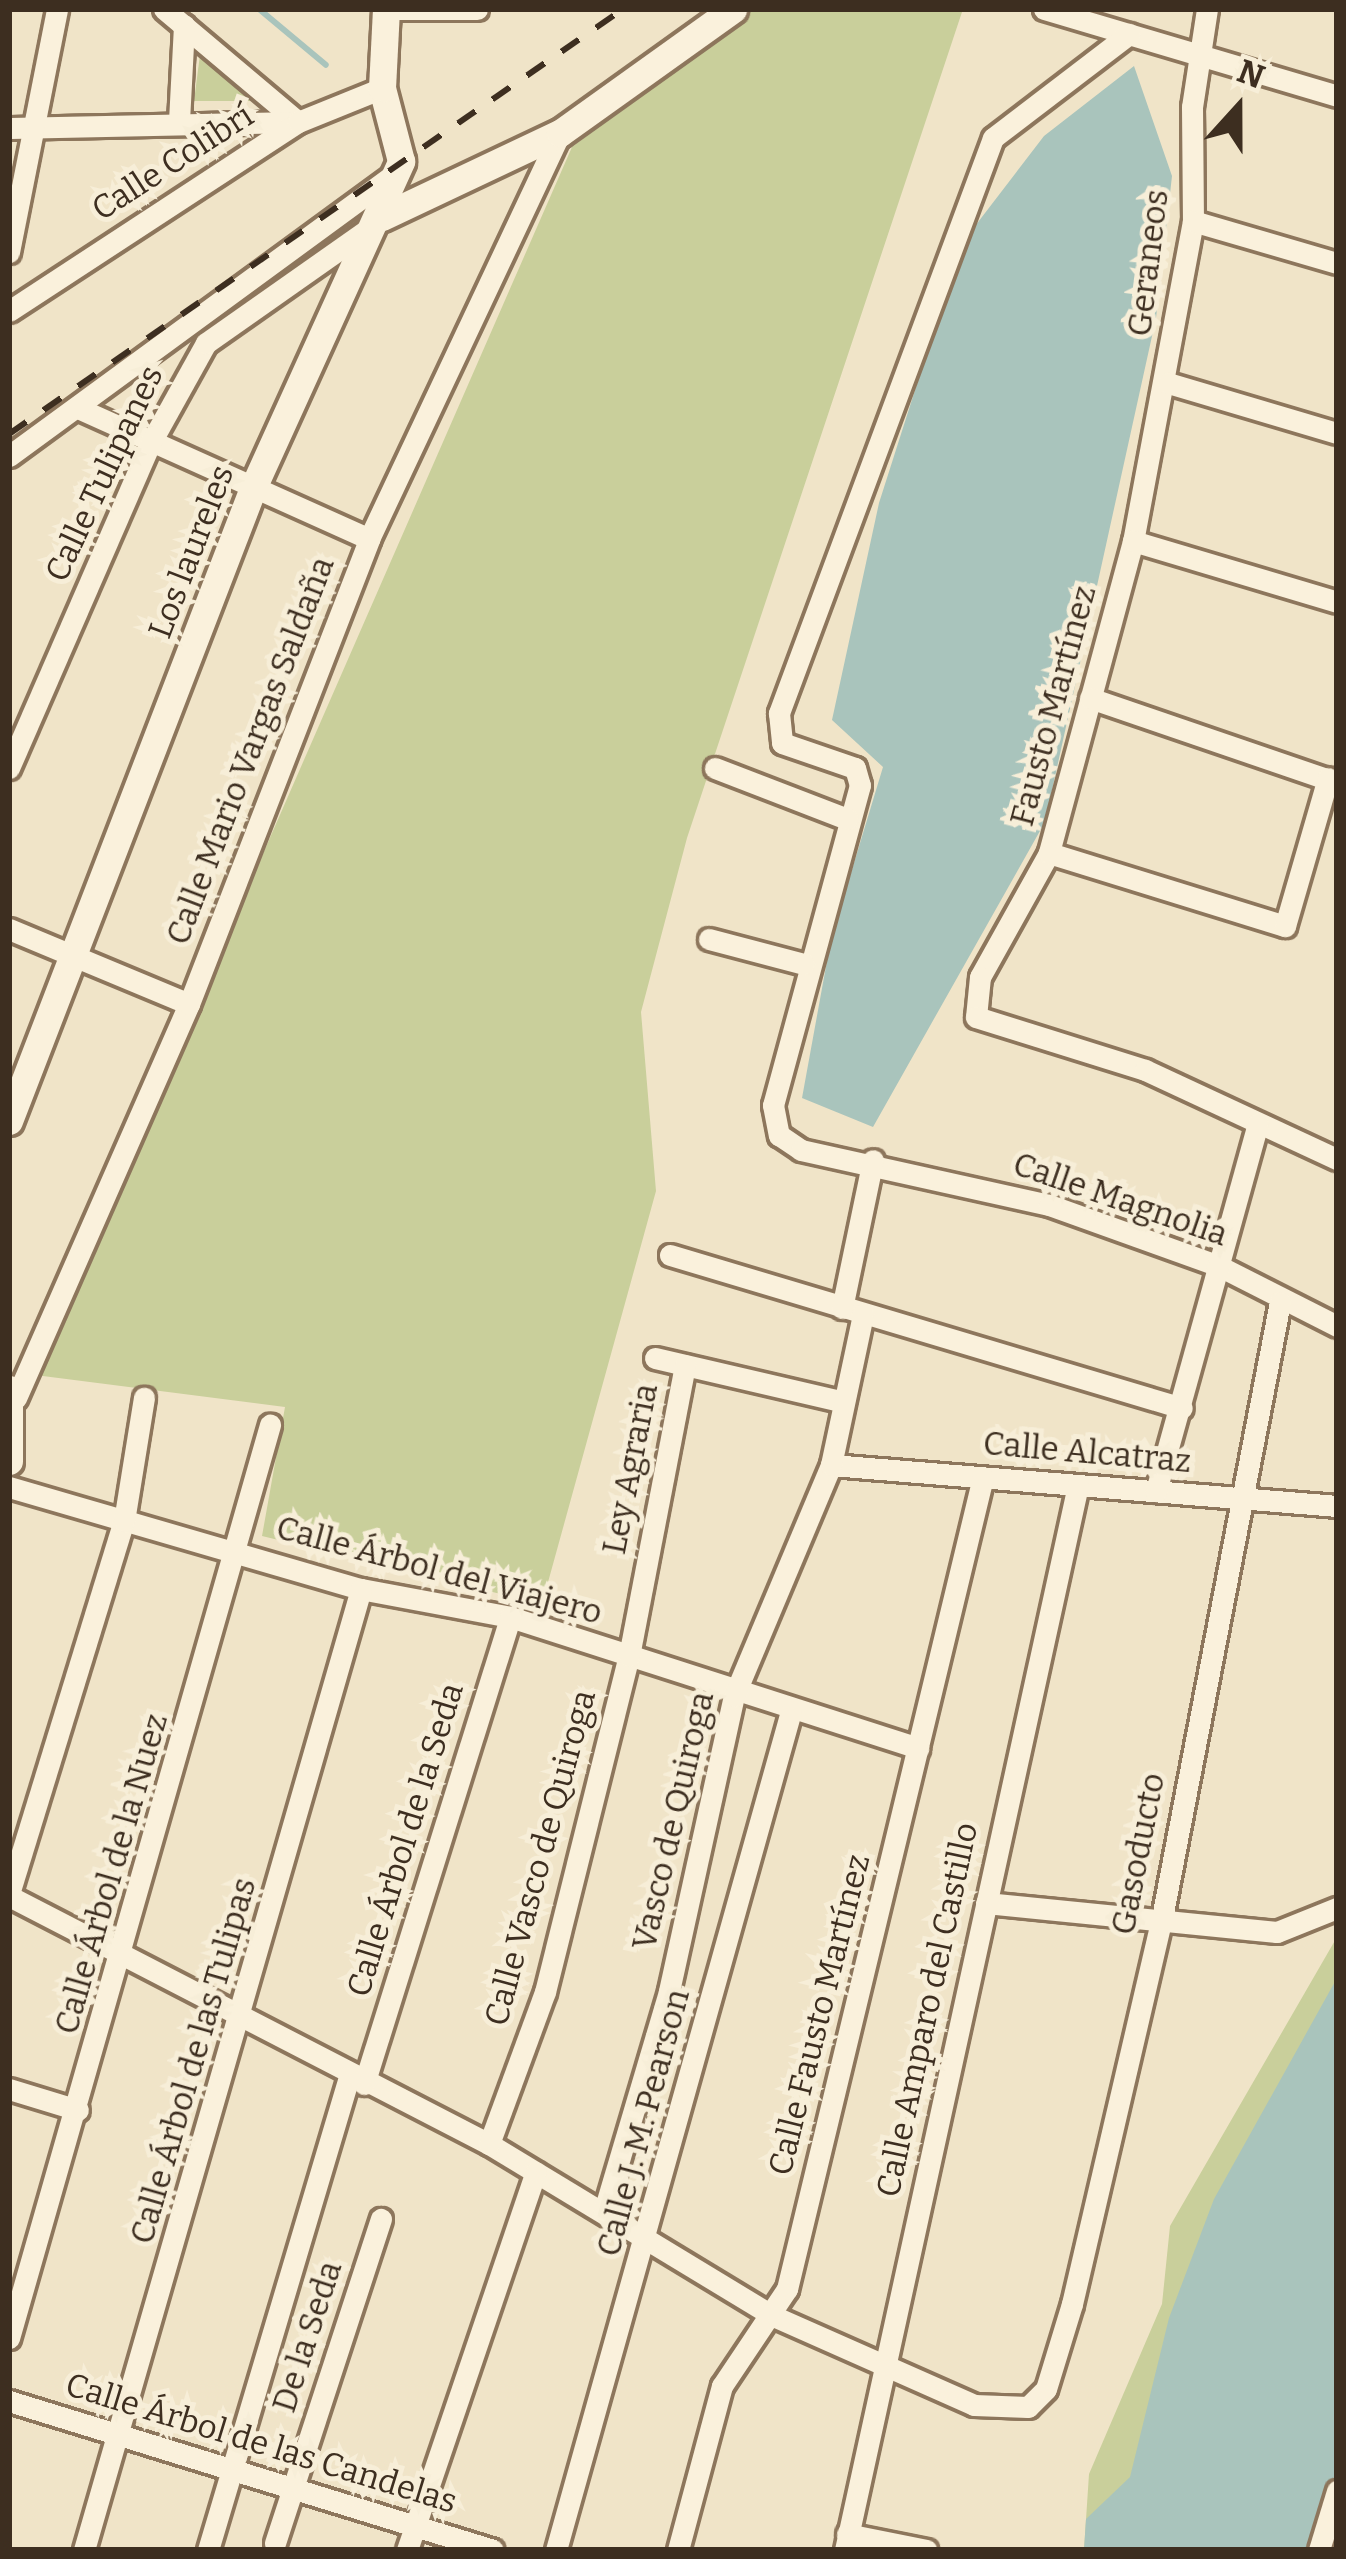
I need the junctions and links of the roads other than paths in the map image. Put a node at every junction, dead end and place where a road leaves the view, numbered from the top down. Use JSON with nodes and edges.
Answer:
{"nodes":[{"id":1,"x":57,"y":9,"type":"edge"},
{"id":2,"x":164,"y":9,"type":"edge"},
{"id":3,"x":386,"y":9,"type":"edge"},
{"id":4,"x":477,"y":9,"type":"edge"},
{"id":5,"x":733,"y":9,"type":"edge"},
{"id":6,"x":1044,"y":9,"type":"edge"},
{"id":7,"x":1207,"y":9,"type":"edge"},
{"id":8,"x":184,"y":26,"type":"junction"},
{"id":9,"x":1129,"y":34,"type":"junction"},
{"id":10,"x":1198,"y":46,"type":"junction"},
{"id":11,"x":382,"y":88,"type":"junction"},
{"id":12,"x":1337,"y":96,"type":"edge"},
{"id":13,"x":179,"y":121,"type":"junction"},
{"id":14,"x":298,"y":122,"type":"junction"},
{"id":15,"x":9,"y":128,"type":"edge"},
{"id":16,"x":40,"y":128,"type":"junction"},
{"id":17,"x":560,"y":133,"type":"junction"},
{"id":18,"x":393,"y":175,"type":"junction"},
{"id":19,"x":382,"y":217,"type":"junction"},
{"id":20,"x":1193,"y":221,"type":"junction"},
{"id":21,"x":9,"y":252,"type":"edge"},
{"id":22,"x":1337,"y":263,"type":"edge"},
{"id":23,"x":9,"y":311,"type":"edge"},
{"id":24,"x":1168,"y":383,"type":"junction"},
{"id":25,"x":80,"y":410,"type":"junction"},
{"id":26,"x":1337,"y":433,"type":"edge"},
{"id":27,"x":150,"y":444,"type":"junction"},
{"id":28,"x":9,"y":456,"type":"edge"},
{"id":29,"x":253,"y":488,"type":"junction"},
{"id":30,"x":369,"y":539,"type":"junction"},
{"id":31,"x":1133,"y":541,"type":"junction"},
{"id":32,"x":1337,"y":602,"type":"edge"},
{"id":33,"x":1090,"y":698,"type":"junction"},
{"id":34,"x":9,"y":768,"type":"edge"},
{"id":35,"x":715,"y":768,"type":"dead end"},
{"id":36,"x":1333,"y":780,"type":"edge"},
{"id":37,"x":847,"y":819,"type":"junction"},
{"id":38,"x":1049,"y":853,"type":"junction"},
{"id":39,"x":9,"y":929,"type":"edge"},
{"id":40,"x":709,"y":939,"type":"dead end"},
{"id":41,"x":77,"y":958,"type":"junction"},
{"id":42,"x":803,"y":964,"type":"junction"},
{"id":43,"x":189,"y":1004,"type":"junction"},
{"id":44,"x":9,"y":1121,"type":"edge"},
{"id":45,"x":1258,"y":1124,"type":"junction"},
{"id":46,"x":1337,"y":1159,"type":"edge"},
{"id":47,"x":873,"y":1160,"type":"junction"},
{"id":48,"x":670,"y":1255,"type":"dead end"},
{"id":49,"x":1217,"y":1265,"type":"junction"},
{"id":50,"x":1280,"y":1303,"type":"junction"},
{"id":51,"x":852,"y":1311,"type":"junction"},
{"id":52,"x":1337,"y":1326,"type":"edge"},
{"id":53,"x":656,"y":1358,"type":"dead end"},
{"id":54,"x":685,"y":1365,"type":"junction"},
{"id":55,"x":12,"y":1394,"type":"edge"},
{"id":56,"x":144,"y":1398,"type":"dead end"},
{"id":57,"x":840,"y":1401,"type":"junction"},
{"id":58,"x":1182,"y":1408,"type":"junction"},
{"id":59,"x":270,"y":1426,"type":"dead end"},
{"id":60,"x":9,"y":1461,"type":"edge"},
{"id":61,"x":831,"y":1465,"type":"junction"},
{"id":62,"x":982,"y":1477,"type":"junction"},
{"id":63,"x":1078,"y":1485,"type":"junction"},
{"id":64,"x":9,"y":1486,"type":"edge"},
{"id":65,"x":1156,"y":1491,"type":"junction"},
{"id":66,"x":1238,"y":1500,"type":"junction"},
{"id":67,"x":1337,"y":1506,"type":"edge"},
{"id":68,"x":124,"y":1521,"type":"junction"},
{"id":69,"x":241,"y":1553,"type":"junction"},
{"id":70,"x":361,"y":1589,"type":"junction"},
{"id":71,"x":510,"y":1617,"type":"junction"},
{"id":72,"x":629,"y":1656,"type":"junction"},
{"id":73,"x":734,"y":1696,"type":"junction"},
{"id":74,"x":791,"y":1712,"type":"junction"},
{"id":75,"x":919,"y":1748,"type":"junction"},
{"id":76,"x":9,"y":1895,"type":"edge"},
{"id":77,"x":986,"y":1903,"type":"junction"},
{"id":78,"x":1337,"y":1908,"type":"edge"},
{"id":79,"x":1162,"y":1918,"type":"junction"},
{"id":80,"x":122,"y":1954,"type":"junction"},
{"id":81,"x":243,"y":2021,"type":"junction"},
{"id":82,"x":357,"y":2080,"type":"junction"},
{"id":83,"x":9,"y":2089,"type":"edge"},
{"id":84,"x":78,"y":2110,"type":"junction"},
{"id":85,"x":489,"y":2144,"type":"junction"},
{"id":86,"x":536,"y":2172,"type":"junction"},
{"id":87,"x":604,"y":2211,"type":"junction"},
{"id":88,"x":381,"y":2219,"type":"dead end"},
{"id":89,"x":647,"y":2238,"type":"junction"},
{"id":90,"x":771,"y":2315,"type":"junction"},
{"id":91,"x":9,"y":2338,"type":"edge"},
{"id":92,"x":884,"y":2366,"type":"junction"},
{"id":93,"x":9,"y":2402,"type":"edge"},
{"id":94,"x":118,"y":2434,"type":"junction"},
{"id":95,"x":232,"y":2471,"type":"junction"},
{"id":96,"x":292,"y":2490,"type":"junction"},
{"id":97,"x":1337,"y":2491,"type":"edge"},
{"id":98,"x":411,"y":2539,"type":"edge"},
{"id":99,"x":846,"y":2542,"type":"edge"},
{"id":100,"x":275,"y":2543,"type":"dead end"},
{"id":101,"x":84,"y":2550,"type":"edge"},
{"id":102,"x":208,"y":2550,"type":"edge"},
{"id":103,"x":494,"y":2550,"type":"edge"},
{"id":104,"x":556,"y":2550,"type":"edge"},
{"id":105,"x":678,"y":2550,"type":"edge"},
{"id":106,"x":926,"y":2550,"type":"edge"},
{"id":107,"x":1319,"y":2550,"type":"edge"}],
"edges":[{"from":1,"to":16,"type":"street"},
{"from":2,"to":8,"type":"street"},
{"from":3,"to":4,"type":"street"},
{"from":3,"to":11,"type":"street","name":"Los laureles"},
{"from":5,"to":17,"type":"street"},
{"from":6,"to":9,"type":"street"},
{"from":7,"to":10,"type":"street"},
{"from":8,"to":13,"type":"street"},
{"from":8,"to":14,"type":"street"},
{"from":9,"to":10,"type":"street"},
{"from":9,"to":37,"type":"street"},
{"from":10,"to":12,"type":"street"},
{"from":10,"to":20,"type":"street","name":"Geraneos"},
{"from":11,"to":14,"type":"street","name":"Calle Colibrí"},
{"from":11,"to":18,"type":"street","name":"Los laureles"},
{"from":13,"to":14,"type":"street"},
{"from":13,"to":16,"type":"street"},
{"from":14,"to":23,"type":"street","name":"Calle Colibrí"},
{"from":15,"to":16,"type":"street"},
{"from":16,"to":21,"type":"street"},
{"from":17,"to":19,"type":"street"},
{"from":17,"to":30,"type":"street","name":"Calle Mario Vargas Saldaña"},
{"from":18,"to":19,"type":"street","name":"Los laureles"},
{"from":18,"to":25,"type":"street"},
{"from":19,"to":27,"type":"street","name":"Calle Tulipanes"},
{"from":19,"to":29,"type":"street","name":"Los laureles"},
{"from":20,"to":22,"type":"street"},
{"from":20,"to":24,"type":"street","name":"Geraneos"},
{"from":24,"to":26,"type":"street","name":"Geraneos"},
{"from":24,"to":31,"type":"street","name":"Fausto Martínez"},
{"from":25,"to":27,"type":"street"},
{"from":25,"to":28,"type":"street"},
{"from":27,"to":29,"type":"street"},
{"from":27,"to":34,"type":"street","name":"Calle Tulipanes"},
{"from":29,"to":30,"type":"street"},
{"from":29,"to":41,"type":"street","name":"Los laureles"},
{"from":30,"to":43,"type":"street","name":"Calle Mario Vargas Saldaña"},
{"from":31,"to":32,"type":"street"},
{"from":31,"to":33,"type":"street","name":"Fausto Martínez"},
{"from":33,"to":36,"type":"street"},
{"from":33,"to":38,"type":"street","name":"Fausto Martínez"},
{"from":35,"to":37,"type":"street"},
{"from":36,"to":38,"type":"street"},
{"from":37,"to":42,"type":"street"},
{"from":38,"to":45,"type":"street","name":"Fausto Martínez"},
{"from":39,"to":41,"type":"street"},
{"from":40,"to":42,"type":"street"},
{"from":41,"to":43,"type":"street"},
{"from":41,"to":44,"type":"street","name":"Los laureles"},
{"from":42,"to":47,"type":"street","name":"Calle Magnolia"},
{"from":43,"to":55,"type":"street","name":"Calle Mario Vargas Saldaña"},
{"from":45,"to":46,"type":"street"},
{"from":45,"to":49,"type":"street"},
{"from":47,"to":49,"type":"street","name":"Calle Magnolia"},
{"from":47,"to":51,"type":"street","name":"Vasco de Quiroga"},
{"from":48,"to":51,"type":"street"},
{"from":49,"to":50,"type":"street","name":"Calle Magnolia"},
{"from":49,"to":58,"type":"street"},
{"from":50,"to":52,"type":"street","name":"Calle Magnolia"},
{"from":50,"to":66,"type":"street","name":"Gasoducto"},
{"from":51,"to":57,"type":"street","name":"Vasco de Quiroga"},
{"from":51,"to":58,"type":"street"},
{"from":53,"to":54,"type":"street"},
{"from":54,"to":57,"type":"street"},
{"from":54,"to":72,"type":"street","name":"Ley Agraria"},
{"from":55,"to":60,"type":"street"},
{"from":56,"to":68,"type":"street"},
{"from":57,"to":61,"type":"street","name":"Vasco de Quiroga"},
{"from":58,"to":65,"type":"street"},
{"from":59,"to":69,"type":"street","name":"Calle Árbol de la Nuez"},
{"from":61,"to":62,"type":"street","name":"Calle Alcatraz"},
{"from":61,"to":73,"type":"street","name":"Vasco de Quiroga"},
{"from":62,"to":63,"type":"street","name":"Calle Alcatraz"},
{"from":62,"to":75,"type":"street","name":"Calle Fausto Martínez"},
{"from":63,"to":65,"type":"street","name":"Calle Alcatraz"},
{"from":63,"to":77,"type":"street","name":"Calle Amparo del Castillo"},
{"from":64,"to":68,"type":"street","name":"Calle Árbol del Viajero"},
{"from":65,"to":66,"type":"street","name":"Calle Alcatraz"},
{"from":66,"to":67,"type":"street","name":"Calle Alcatraz"},
{"from":66,"to":79,"type":"street","name":"Gasoducto"},
{"from":68,"to":69,"type":"street","name":"Calle Árbol del Viajero"},
{"from":68,"to":76,"type":"street"},
{"from":69,"to":70,"type":"street","name":"Calle Árbol del Viajero"},
{"from":69,"to":80,"type":"street","name":"Calle Árbol de la Nuez"},
{"from":70,"to":71,"type":"street","name":"Calle Árbol del Viajero"},
{"from":70,"to":81,"type":"street","name":"Calle Árbol de las Tulipas"},
{"from":71,"to":72,"type":"street","name":"Calle Árbol del Viajero"},
{"from":71,"to":82,"type":"street","name":"Calle Árbol de la Seda"},
{"from":72,"to":73,"type":"street","name":"Calle Árbol del Viajero"},
{"from":72,"to":85,"type":"street","name":"Calle Vasco de Quiroga"},
{"from":73,"to":74,"type":"street","name":"Calle Árbol del Viajero"},
{"from":73,"to":87,"type":"street","name":"Vasco de Quiroga"},
{"from":74,"to":75,"type":"street","name":"Calle Árbol del Viajero"},
{"from":74,"to":89,"type":"street","name":"Calle J. M. Pearson"},
{"from":75,"to":90,"type":"street","name":"Calle Fausto Martínez"},
{"from":76,"to":80,"type":"street"},
{"from":77,"to":79,"type":"street"},
{"from":77,"to":92,"type":"street","name":"Calle Amparo del Castillo"},
{"from":78,"to":79,"type":"street"},
{"from":79,"to":92,"type":"street","name":"Gasoducto"},
{"from":80,"to":81,"type":"street"},
{"from":80,"to":84,"type":"street","name":"Calle Árbol de la Nuez"},
{"from":81,"to":82,"type":"street"},
{"from":81,"to":94,"type":"street","name":"Calle Árbol de las Tulipas"},
{"from":82,"to":85,"type":"street"},
{"from":82,"to":95,"type":"street","name":"Calle Árbol de la Seda"},
{"from":83,"to":84,"type":"street"},
{"from":84,"to":91,"type":"street","name":"Calle Árbol de la Nuez"},
{"from":85,"to":86,"type":"street"},
{"from":86,"to":87,"type":"street"},
{"from":86,"to":98,"type":"street"},
{"from":87,"to":89,"type":"street"},
{"from":88,"to":96,"type":"street","name":"De la Seda"},
{"from":89,"to":90,"type":"street"},
{"from":89,"to":104,"type":"street","name":"Calle J. M. Pearson"},
{"from":90,"to":92,"type":"street"},
{"from":90,"to":105,"type":"street","name":"Calle Fausto Martínez"},
{"from":92,"to":99,"type":"street","name":"Calle Amparo del Castillo"},
{"from":93,"to":94,"type":"street","name":"Calle Árbol de las Candelas"},
{"from":94,"to":95,"type":"street","name":"Calle Árbol de las Candelas"},
{"from":94,"to":101,"type":"street","name":"Calle Árbol de las Tulipas"},
{"from":95,"to":96,"type":"street","name":"Calle Árbol de las Candelas"},
{"from":95,"to":102,"type":"street","name":"Calle Árbol de la Seda"},
{"from":96,"to":98,"type":"street","name":"Calle Árbol de las Candelas"},
{"from":96,"to":100,"type":"street","name":"De la Seda"},
{"from":97,"to":107,"type":"street"},
{"from":98,"to":103,"type":"street","name":"Calle Árbol de las Candelas"},
{"from":99,"to":106,"type":"street"}]}
